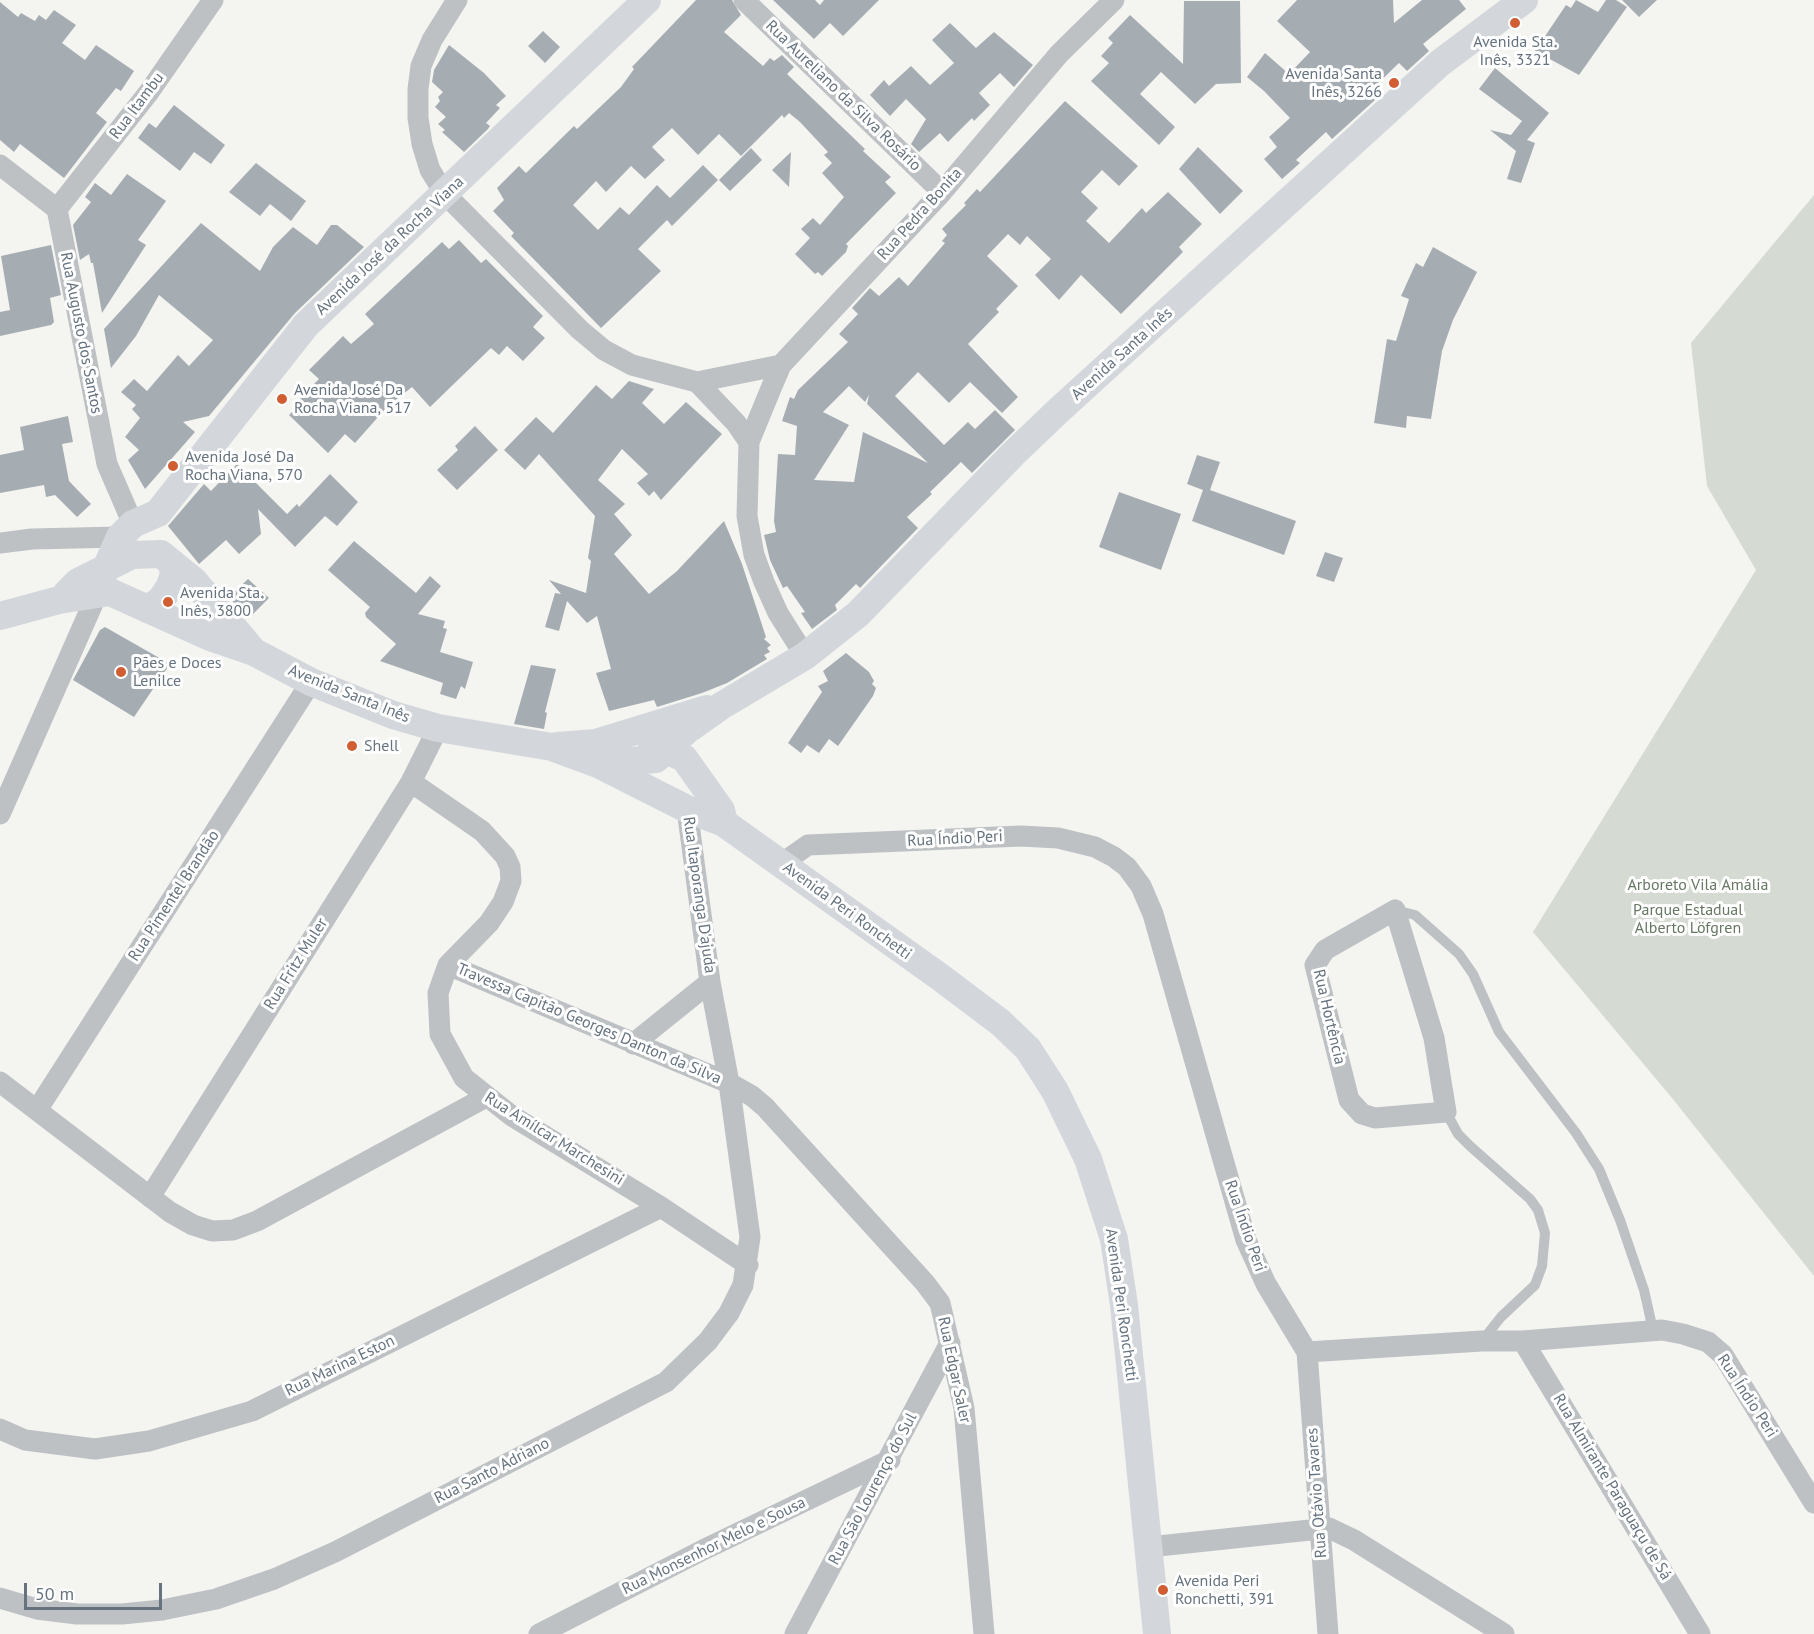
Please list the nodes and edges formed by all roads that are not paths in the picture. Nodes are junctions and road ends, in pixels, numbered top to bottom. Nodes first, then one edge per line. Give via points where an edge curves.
1 (213, 0) edge
2 (457, 0) edge
3 (647, 0) edge
4 (744, 0) edge
5 (1114, 0) edge
6 (1524, 0) edge
7 (0, 165) edge
8 (942, 192) junction
9 (445, 194) junction
10 (57, 209) junction
11 (781, 365) junction
12 (697, 382) junction
13 (749, 442) junction
14 (137, 525) junction
15 (0, 543) edge
16 (167, 558) junction
17 (101, 580) junction
18 (147, 609) junction
19 (0, 616) edge
20 (254, 652) junction
21 (805, 656) junction
22 (311, 682) junction
23 (721, 706) junction
24 (670, 719) junction
25 (438, 728) junction
26 (658, 751) junction
27 (597, 753) junction
28 (411, 782) junction
29 (687, 809) junction
30 (0, 814) edge
31 (724, 823) junction
32 (781, 864) junction
33 (1395, 910) junction
34 (448, 965) junction
35 (710, 982) junction
36 (633, 1044) junction
37 (0, 1082) edge
38 (729, 1083) junction
39 (486, 1097) junction
40 (37, 1110) junction
41 (1446, 1112) junction
42 (150, 1197) junction
43 (662, 1207) junction
44 (748, 1265) junction
45 (1653, 1330) junction
46 (1482, 1341) junction
47 (1523, 1341) junction
48 (950, 1343) junction
49 (1307, 1352) junction
50 (0, 1429) edge
51 (890, 1460) junction
52 (1814, 1503) edge
53 (1319, 1528) junction
54 (1149, 1547) junction
55 (0, 1598) edge
56 (1480, 1626) edge
57 (539, 1634) edge
58 (795, 1634) edge
59 (984, 1634) edge
60 (1157, 1634) edge
61 (1328, 1634) edge
62 (1504, 1634) edge
63 (1700, 1634) edge

1 - 10 street, Rua Itambu via 149,92
2 - 9 street via 432,40 421,66 418,89 422,144 430,170
3 - 9 main road, Avenida José da Rocha Viana
4 - 8 street, Rua Aureliano da Silva Rosário
5 - 8 street, Rua Pedra Bonita via 1059,54
6 - 21 main road, Avenida Santa Inês via 1440,63 1338,155 1028,440 881,593
7 - 10 street
8 - 11 street, Rua Pedra Bonita
9 - 12 street via 604,350 632,365
9 - 14 main road, Avenida José da Rocha Viana via 306,325
10 - 14 street, Rua Augusto dos Santos via 107,464
11 - 12 street
11 - 13 street, Rua Pedra Bonita
12 - 13 street
13 - 21 street via 747,516 754,555 778,613
14 - 15 street
14 - 16 main road via 158,536
14 - 17 main road, Avenida José da Rocha Viana
16 - 17 main road via 132,555
16 - 18 main road via 174,575 169,588 160,601
16 - 20 main road, Avenida Santa Inês via 194,581
17 - 18 main road, Avenida Santa Inês via 110,592
17 - 19 main road via 78,582 59,600
17 - 30 street
18 - 20 main road, Avenida Santa Inês
20 - 22 main road, Avenida Santa Inês
21 - 23 main road, Avenida Santa Inês
22 - 25 main road, Avenida Santa Inês via 393,715
22 - 40 street, Rua Pimentel Brandão
23 - 24 main road, Avenida Santa Inês
23 - 26 main road, Avenida Santa Inês
24 - 26 main road
24 - 27 main road, Avenida Santa Inês
25 - 27 main road, Avenida Santa Inês
25 - 28 street, Rua Fritz Muler
26 - 27 main road, Avenida Santa Inês
26 - 29 main road
26 - 31 main road via 684,758 721,810
27 - 29 main road
28 - 34 street, Rua Amílcar Marchesini via 482,831 510,867 511,881 503,902 489,923
28 - 42 street, Rua Fritz Muler
29 - 31 main road
29 - 35 street, Rua Itaporanga D'ajuda
31 - 32 main road, Avenida Peri Ronchetti
32 - 49 street, Rua Índio Peri via 808,845 1021,836 1058,838 1095,847 1127,867 1154,914 1246,1240 1266,1284
32 - 54 main road, Avenida Peri Ronchetti via 1001,1023 1028,1048 1055,1091 1088,1159 1114,1239
33 - 41 street via 1434,1038
33 - 41 street, Rua Hortência via 1325,950 1315,964 1335,1050 1349,1100 1362,1114 1375,1118
33 - 45 lane via 1415,915 1460,954 1499,1032 1588,1151 1620,1220
34 - 36 street, Travessa Capitão Georges Danton da Silva
34 - 39 street, Rua Amílcar Marchesini via 438,993 440,1034 464,1078
35 - 36 street
35 - 38 street, Rua Itaporanga D'ajuda
36 - 38 street, Travessa Capitão Georges Danton da Silva
37 - 40 street
38 - 44 street, Rua Santo Adriano via 747,1204
38 - 48 street, Rua Edgar Saler via 765,1107 926,1283 940,1303
39 - 42 street via 257,1221 233,1230 212,1231 192,1226
39 - 43 street, Rua Amílcar Marchesini
40 - 42 street
41 - 46 lane via 1458,1134 1530,1199 1545,1233 1542,1266 1535,1285
43 - 44 street, Rua Amílcar Marchesini
43 - 50 street, Rua Marina Eston via 252,1411 149,1441 95,1449 25,1440
44 - 55 street, Rua Santo Adriano via 729,1312 708,1341 666,1382 335,1552 216,1599 162,1610 77,1614 37,1609
45 - 47 street, Rua Índio Peri
45 - 52 street, Rua Índio Peri via 1708,1342 1723,1355
46 - 47 street, Rua Índio Peri
46 - 49 street, Rua Índio Peri
47 - 63 street, Rua Almirante Paraguaçu de Sá
48 - 51 street, Rua São Lourenço do Sul
48 - 59 street, Rua Edgar Saler via 964,1408
49 - 53 street, Rua Otávio Tavares
51 - 57 street, Rua Monsenhor Melo e Sousa
51 - 58 street, Rua São Lourenço do Sul
53 - 54 street
53 - 56 street via 1329,1528 1354,1540
53 - 61 street, Rua Otávio Tavares
54 - 60 main road, Avenida Peri Ronchetti
56 - 62 street

